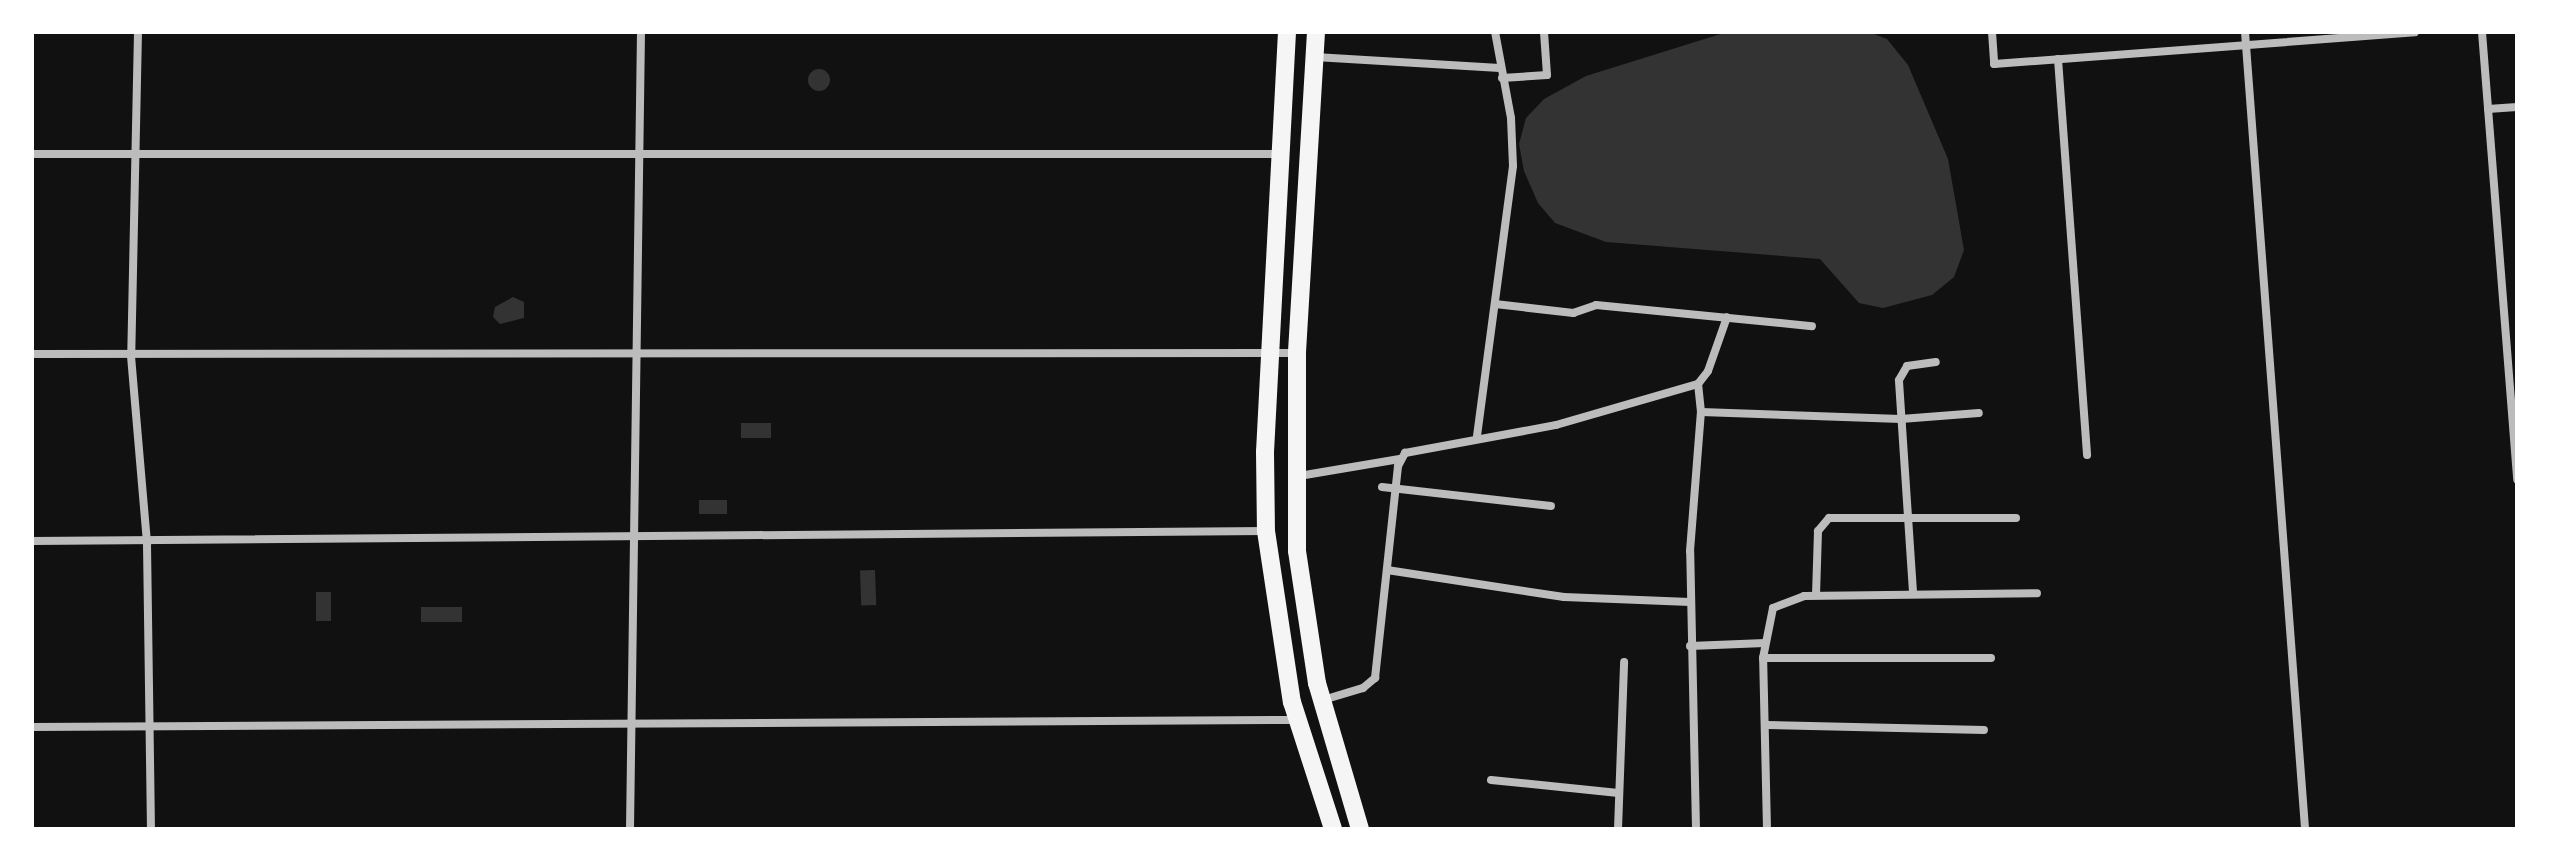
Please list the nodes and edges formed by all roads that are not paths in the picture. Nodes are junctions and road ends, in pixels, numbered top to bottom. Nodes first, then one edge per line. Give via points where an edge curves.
1 (138, 32) edge
2 (641, 32) edge
3 (1287, 32) edge
4 (1316, 32) edge
5 (1495, 32) edge
6 (1544, 32) edge
7 (1992, 32) edge
8 (2245, 32) edge
9 (2415, 32) edge
10 (2482, 32) edge
11 (2246, 45) junction
12 (1315, 57) junction
13 (2058, 59) junction
14 (1501, 73) junction
15 (2517, 107) edge
16 (2488, 109) junction
17 (32, 154) edge
18 (135, 154) junction
19 (1280, 154) junction
20 (639, 156) junction
21 (1495, 304) junction
22 (1727, 317) junction
23 (1812, 326) dead end
24 (1269, 353) junction
25 (1297, 353) junction
26 (32, 354) edge
27 (636, 354) junction
28 (131, 356) junction
29 (1936, 362) dead end
30 (1698, 384) junction
31 (1701, 412) junction
32 (1979, 413) dead end
33 (1901, 419) junction
34 (1477, 436) junction
35 (2087, 455) dead end
36 (1400, 459) junction
37 (1294, 477) junction
38 (2517, 480) edge
39 (1382, 487) dead end
40 (1396, 488) junction
41 (1551, 506) dead end
42 (2016, 518) dead end
43 (1910, 521) junction
44 (1266, 531) junction
45 (634, 534) junction
46 (32, 541) edge
47 (147, 544) junction
48 (1387, 570) junction
49 (1913, 592) junction
50 (2037, 593) dead end
51 (1816, 595) junction
52 (1690, 602) junction
53 (1765, 643) junction
54 (1690, 646) junction
55 (1763, 658) junction
56 (1991, 658) dead end
57 (1624, 662) dead end
58 (1321, 700) junction
59 (1297, 720) junction
60 (632, 723) junction
61 (1767, 725) junction
62 (32, 727) edge
63 (148, 728) junction
64 (1984, 730) dead end
65 (1491, 780) dead end
66 (1618, 793) junction
67 (151, 829) edge
68 (630, 829) edge
69 (1333, 829) edge
70 (1360, 829) edge
71 (1618, 829) edge
72 (1696, 829) edge
73 (1767, 829) edge
74 (2305, 829) edge

1 - 18 street
2 - 20 street
3 - 19 main road
4 - 12 main road
5 - 14 street
6 - 14 street via 1547,75
7 - 13 street via 1994,64
8 - 11 street
9 - 11 street
10 - 16 street
11 - 13 street
11 - 74 street
12 - 14 street
12 - 25 main road
13 - 35 street
14 - 21 street via 1513,166
15 - 16 street
16 - 38 street
17 - 18 street
18 - 20 street
18 - 28 street
19 - 20 street
19 - 24 main road
20 - 27 street
21 - 22 street via 1573,313 1596,305
21 - 34 street
22 - 23 street
22 - 30 street via 1708,371
24 - 25 street
24 - 27 street
24 - 44 main road
25 - 37 main road
26 - 28 street
27 - 28 street
27 - 45 street
28 - 47 street
29 - 33 street via 1899,373
30 - 31 street
30 - 34 street via 1556,425
31 - 33 street
31 - 52 street
32 - 33 street
33 - 43 street
34 - 36 street via 1419,446
36 - 37 street
36 - 40 street
37 - 58 main road via 1301,595
39 - 40 street
40 - 41 street
40 - 48 street
42 - 43 street
43 - 49 street
43 - 51 street via 1838,517 1821,522
44 - 45 street
44 - 59 main road via 1277,631
45 - 47 street
45 - 60 street
46 - 47 street
47 - 63 street
48 - 52 street via 1564,597
48 - 58 street via 1375,678 1363,688
49 - 50 street
49 - 51 street
51 - 53 street via 1773,608
52 - 54 street
53 - 54 street
53 - 55 street
54 - 72 street
55 - 56 street
55 - 61 street
57 - 66 street
58 - 70 main road
59 - 60 street
59 - 69 main road
60 - 63 street
60 - 68 street
61 - 64 street
61 - 73 street
62 - 63 street
63 - 67 street
65 - 66 street
66 - 71 street

